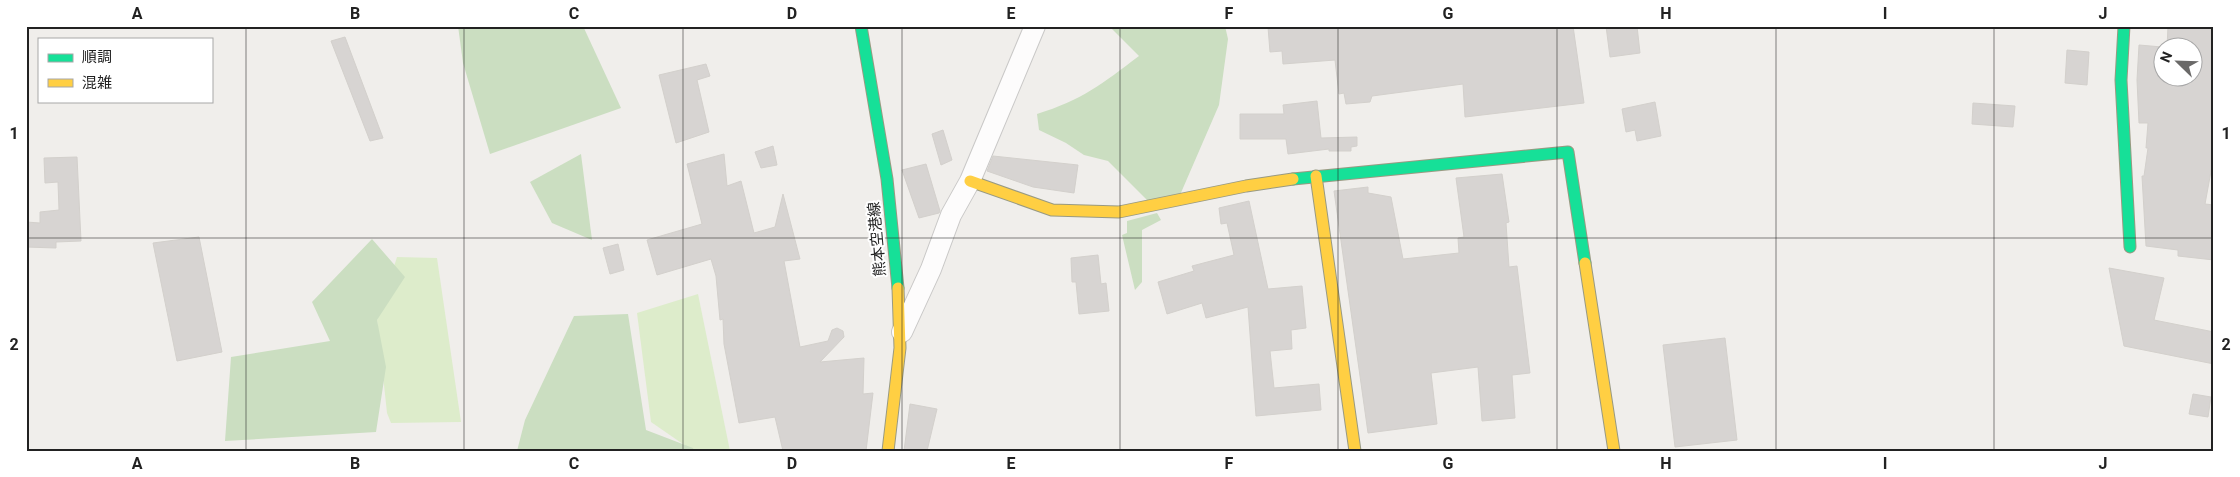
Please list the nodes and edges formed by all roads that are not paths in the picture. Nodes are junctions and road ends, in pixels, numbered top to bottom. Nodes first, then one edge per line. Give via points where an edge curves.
1 (861, 26) edge
2 (1029, 26) edge
3 (1035, 26) edge
4 (2124, 26) edge
5 (1027, 47) junction
6 (1316, 176) junction
7 (970, 181) junction
8 (2130, 247) dead end
9 (900, 336) junction
10 (888, 451) edge
11 (1355, 451) edge
12 (1614, 451) edge

1 - 9 street, 熊本空港線 via 880,116
2 - 5 street
3 - 5 street
4 - 8 street via 2121,80
5 - 7 street
6 - 7 street via 1246,186 1119,212 1052,210
6 - 11 street
6 - 12 street via 1568,152
7 - 9 street via 951,215 931,270
9 - 10 street, 熊本空港線

